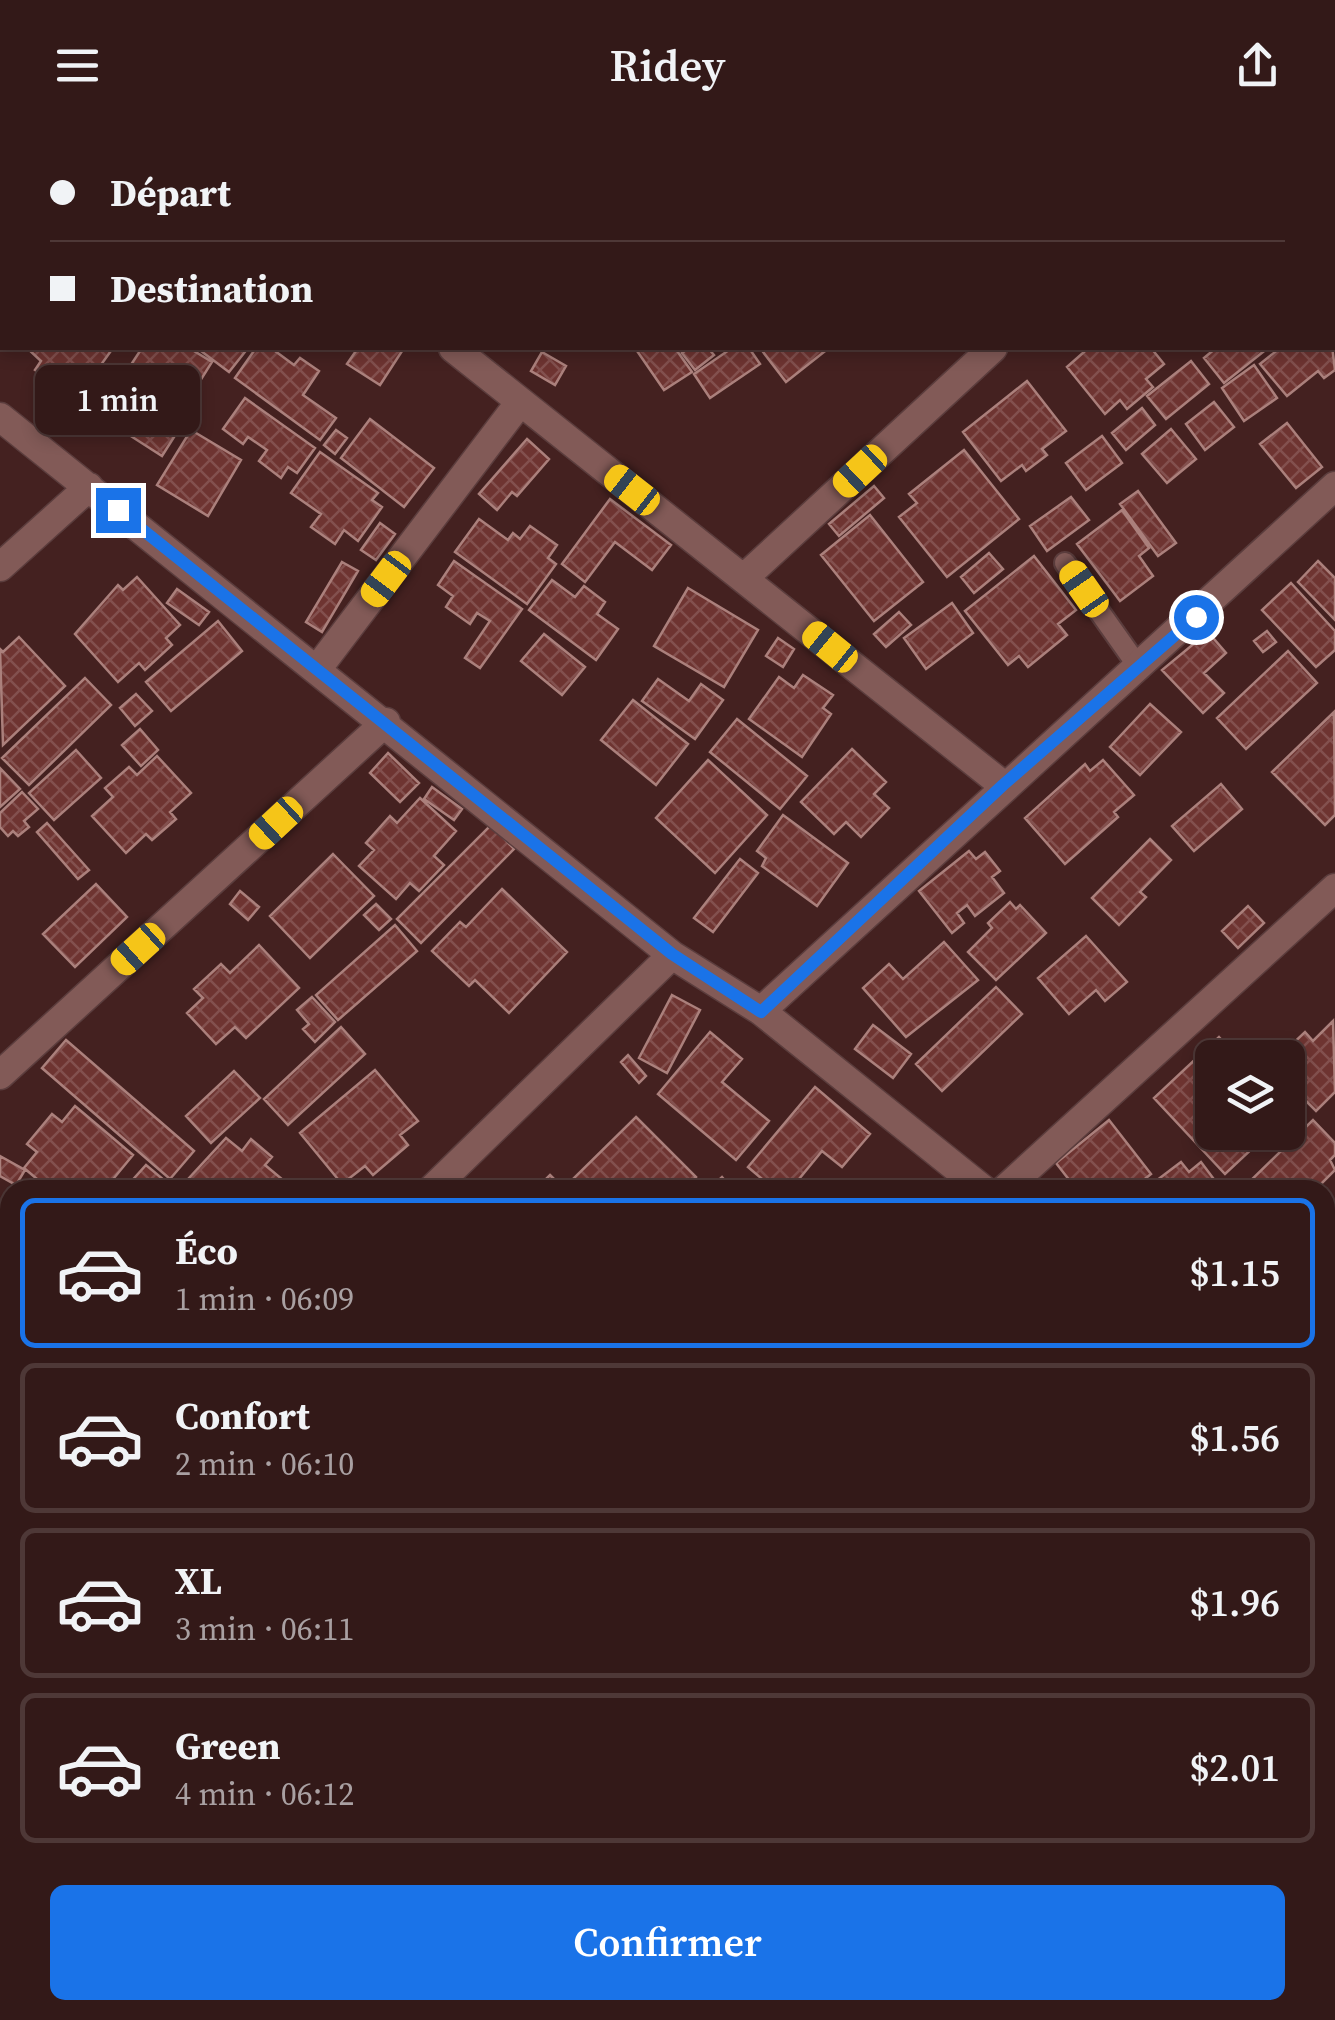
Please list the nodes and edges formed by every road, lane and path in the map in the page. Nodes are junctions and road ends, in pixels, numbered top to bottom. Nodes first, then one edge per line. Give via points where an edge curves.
1 (992, 350) edge
2 (468, 351) edge
3 (520, 402) junction
4 (0, 417) edge
5 (1335, 486) edge
6 (90, 488) junction
7 (1065, 562) dead end
8 (0, 568) edge
9 (744, 578) junction
10 (318, 668) junction
11 (1140, 669) junction
12 (386, 722) junction
13 (1003, 785) junction
14 (1335, 888) edge
15 (672, 954) junction
16 (761, 1012) junction
17 (0, 1075) edge
18 (441, 1180) edge
19 (971, 1180) edge
20 (1015, 1180) edge

1 - 9 street
2 - 3 street
3 - 9 street
3 - 10 street
4 - 6 street
5 - 11 street
6 - 8 street
6 - 10 street
7 - 11 lane
9 - 13 street
10 - 12 street
11 - 13 street
12 - 15 street
12 - 17 street
13 - 16 street
14 - 20 street
15 - 16 street
15 - 18 street
16 - 19 street

